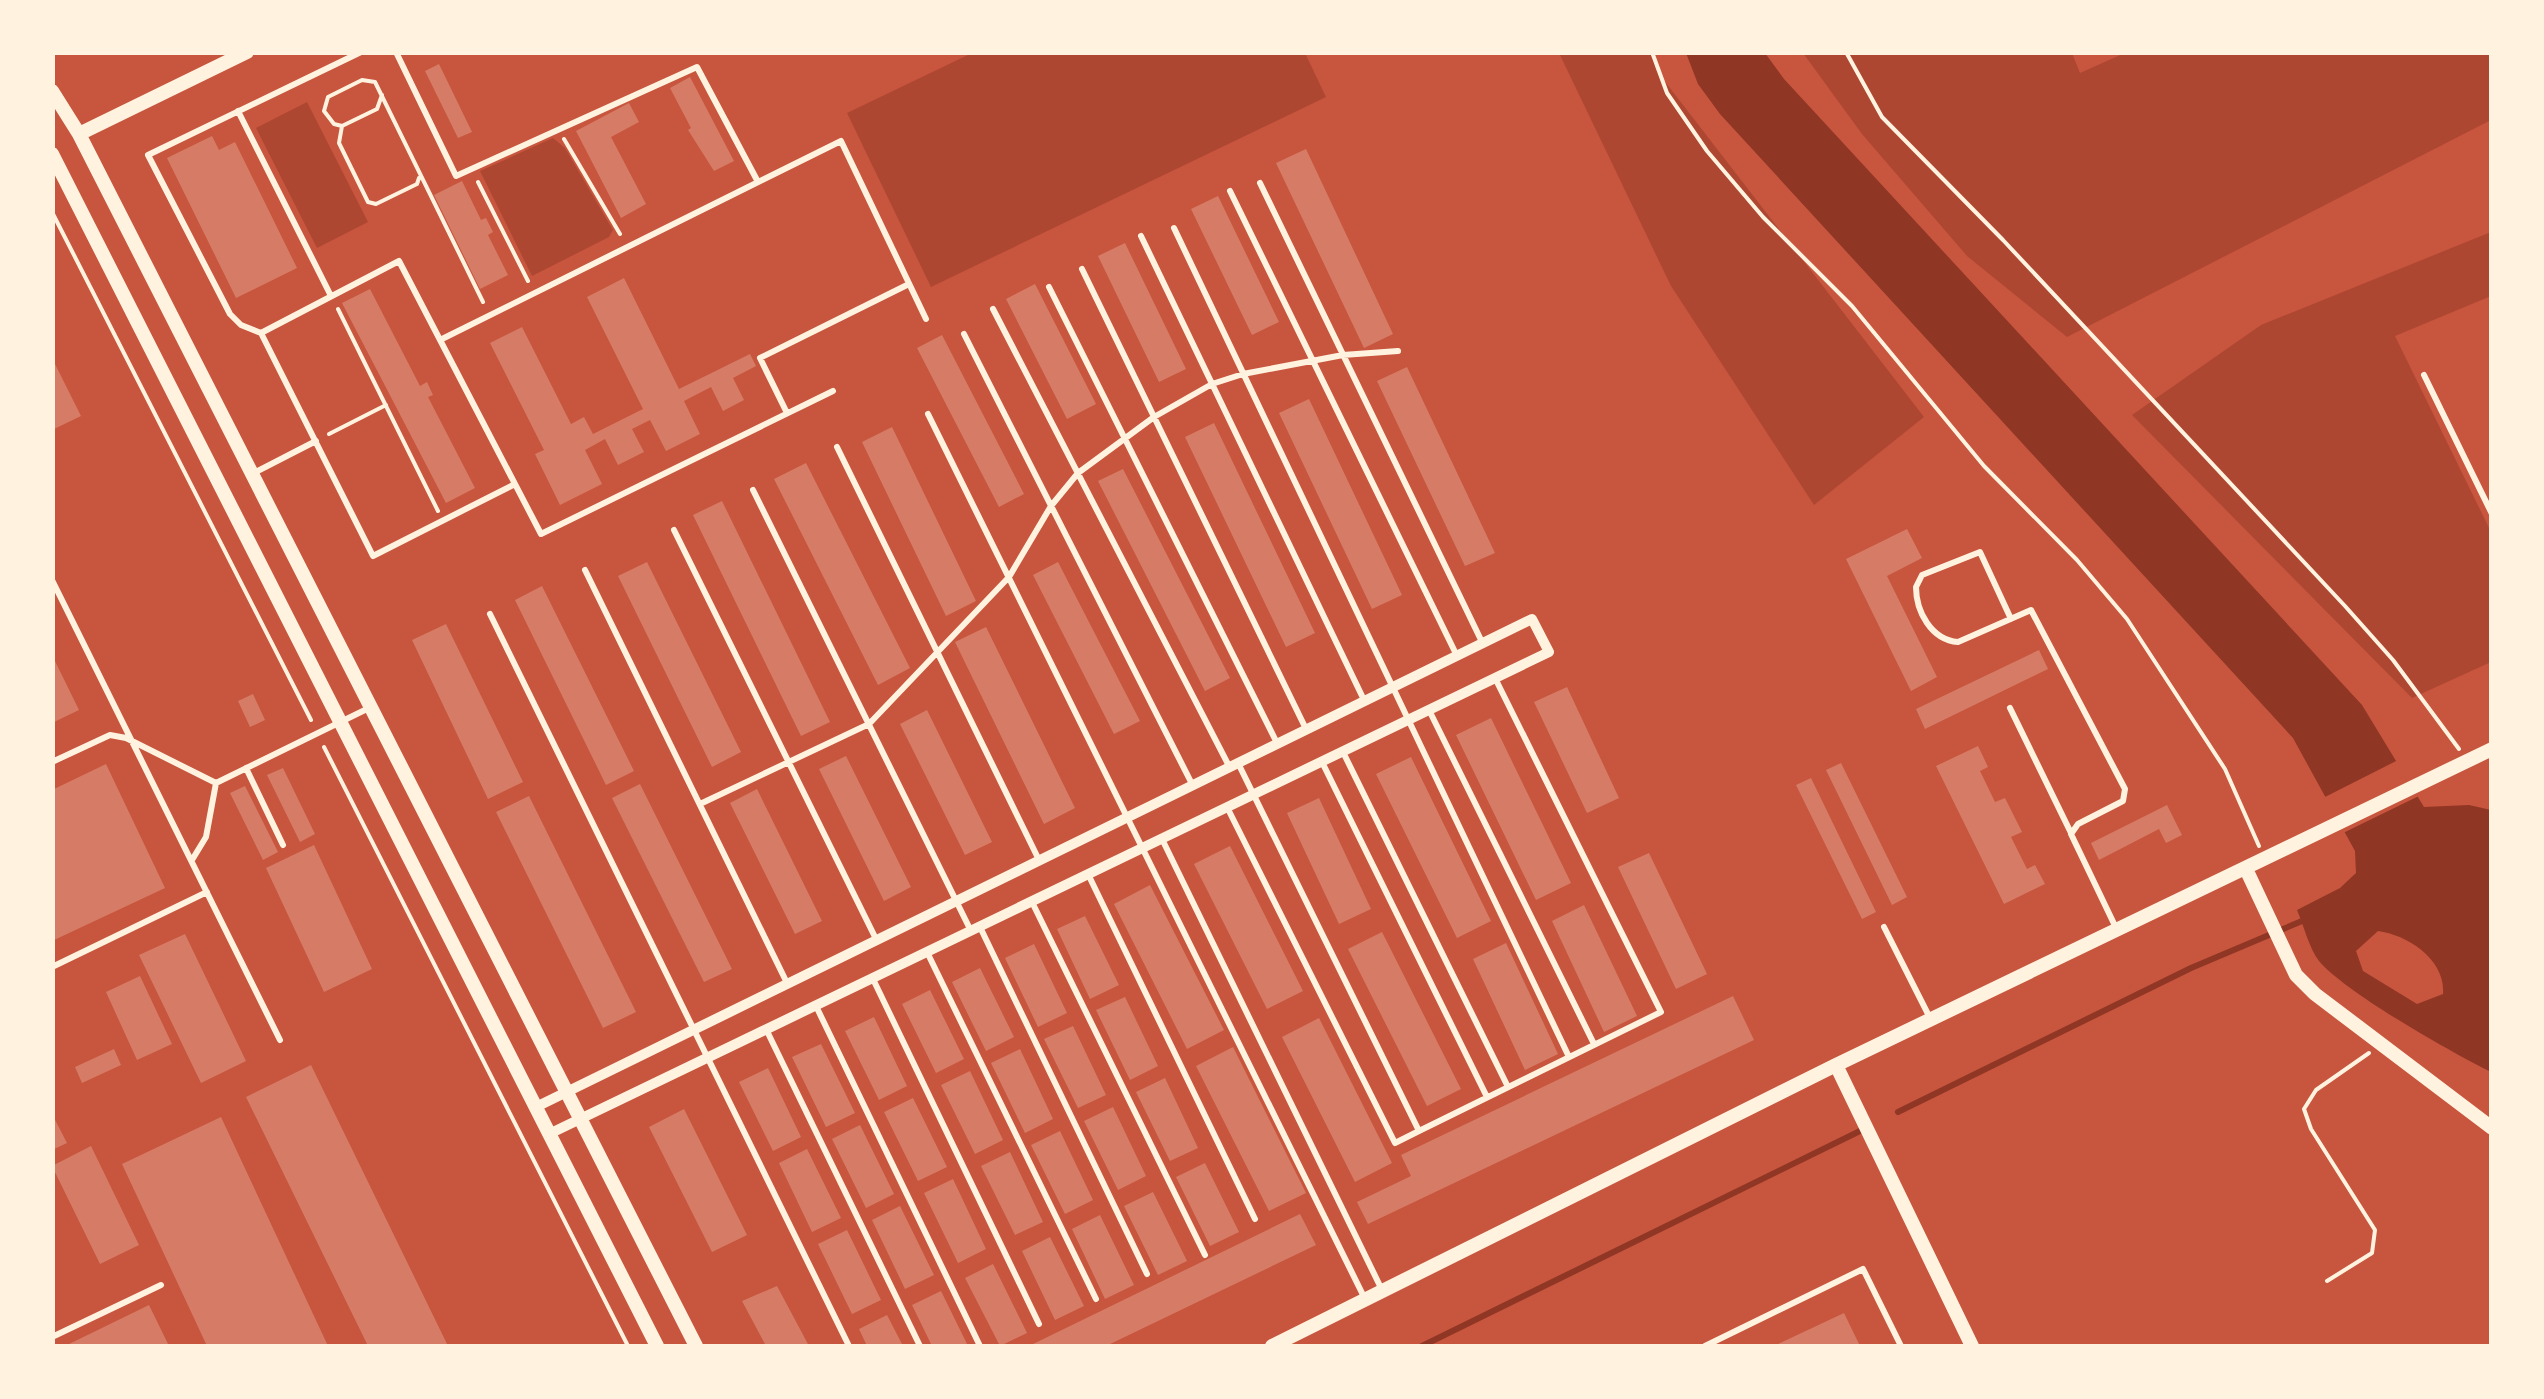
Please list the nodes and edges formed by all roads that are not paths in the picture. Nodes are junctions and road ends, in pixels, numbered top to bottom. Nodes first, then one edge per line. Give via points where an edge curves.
1 (247, 52) edge
2 (360, 52) edge
3 (396, 52) edge
4 (52, 91) edge
5 (238, 111) junction
6 (78, 134) junction
7 (52, 154) edge
8 (758, 182) junction
9 (1260, 183) dead end
10 (1230, 191) dead end
11 (1174, 228) dead end
12 (1142, 236) dead end
13 (1082, 269) dead end
14 (909, 284) junction
15 (1050, 287) dead end
16 (331, 296) junction
17 (993, 309) dead end
18 (926, 319) dead end
19 (260, 333) junction
20 (964, 334) dead end
21 (440, 340) junction
22 (1398, 351) dead end
23 (1344, 354) junction
24 (1313, 360) junction
25 (1242, 374) junction
26 (2424, 375) dead end
27 (1212, 384) junction
28 (833, 390) dead end
29 (787, 413) junction
30 (928, 414) dead end
31 (1154, 417) junction
32 (1124, 438) junction
33 (316, 441) junction
34 (836, 447) dead end
35 (1078, 473) junction
36 (251, 475) junction
37 (515, 484) junction
38 (752, 490) dead end
39 (2488, 498) edge
40 (1051, 506) junction
41 (2492, 514) edge
42 (674, 530) dead end
43 (584, 570) dead end
44 (1008, 577) junction
45 (52, 580) edge
46 (490, 614) dead end
47 (2011, 619) junction
48 (1483, 643) junction
49 (938, 655) junction
50 (1457, 656) junction
51 (1496, 678) junction
52 (1390, 688) junction
53 (1364, 701) junction
54 (370, 708) junction
55 (2010, 708) dead end
56 (1430, 710) junction
57 (1406, 721) junction
58 (341, 722) junction
59 (868, 724) junction
60 (1307, 730) junction
61 (132, 741) junction
62 (1277, 744) junction
63 (2492, 749) edge
64 (1343, 752) junction
65 (52, 762) edge
66 (788, 762) junction
67 (1322, 762) junction
68 (1234, 765) junction
69 (246, 768) junction
70 (216, 783) junction
71 (1193, 786) junction
72 (1254, 794) junction
73 (700, 804) junction
74 (1227, 807) junction
75 (1127, 818) junction
76 (2072, 834) junction
77 (1162, 839) junction
78 (283, 845) dead end
79 (1142, 848) junction
80 (192, 860) junction
81 (1039, 861) junction
82 (2246, 868) junction
83 (1088, 874) junction
84 (208, 892) junction
85 (956, 902) junction
86 (1032, 902) junction
87 (1884, 926) dead end
88 (975, 928) junction
89 (2117, 931) junction
90 (876, 940) junction
91 (927, 952) junction
92 (52, 967) edge
93 (872, 978) junction
94 (788, 984) junction
95 (816, 1006) junction
96 (1931, 1022) junction
97 (766, 1029) junction
98 (694, 1030) junction
99 (280, 1040) dead end
100 (1594, 1044) junction
101 (1569, 1057) junction
102 (707, 1058) junction
103 (1836, 1065) junction
104 (1508, 1087) junction
105 (566, 1092) junction
106 (1487, 1097) junction
107 (536, 1107) junction
108 (580, 1119) junction
109 (2492, 1128) edge
110 (1419, 1131) junction
111 (549, 1134) junction
112 (1255, 1219) dead end
113 (1205, 1256) dead end
114 (1147, 1274) dead end
115 (160, 1285) dead end
116 (1383, 1292) junction
117 (1096, 1298) dead end
118 (1365, 1300) junction
119 (1040, 1324) dead end
120 (52, 1338) edge
121 (658, 1346) edge
122 (696, 1346) edge
123 (849, 1346) edge
124 (920, 1346) edge
125 (980, 1346) edge
126 (1272, 1346) edge
127 (1706, 1346) edge
128 (1901, 1346) edge
129 (1972, 1346) edge

1 - 6 street
2 - 5 lane
3 - 8 lane via 456,176 697,67
4 - 6 street
5 - 16 lane
5 - 19 lane via 148,154 230,314
6 - 36 street
7 - 58 street
8 - 14 lane via 841,141
8 - 21 lane
9 - 23 lane
10 - 24 lane
11 - 25 lane
12 - 27 lane
13 - 31 lane
14 - 18 lane
14 - 29 lane via 760,358
15 - 32 lane
16 - 19 lane
16 - 21 lane via 398,261
17 - 35 lane
19 - 33 lane
20 - 40 lane
21 - 37 lane
22 - 23 lane
23 - 24 lane
23 - 48 lane
24 - 25 lane
24 - 50 lane
25 - 27 lane
25 - 52 lane
26 - 39 lane
27 - 31 lane
27 - 53 lane
28 - 29 lane
29 - 37 lane via 541,534
30 - 44 lane
31 - 32 lane
31 - 60 lane
32 - 35 lane
32 - 62 lane
33 - 36 lane
33 - 37 lane via 374,556
34 - 49 lane
35 - 40 lane
35 - 68 lane
36 - 54 street
38 - 59 lane
39 - 41 lane
40 - 44 lane
40 - 71 lane
42 - 66 lane
43 - 73 lane
44 - 49 lane
44 - 75 lane
45 - 61 lane
46 - 98 lane
47 - 47 lane via 1949,642 1926,622 1916,587 1922,575 1980,552
47 - 76 lane via 2031,610 2125,790 2123,801 2078,824
48 - 50 street
48 - 51 street via 1532,619 1548,652
49 - 59 lane
49 - 81 lane
50 - 52 street
51 - 56 street
51 - 100 lane via 1661,1012
52 - 53 street
52 - 57 lane
53 - 60 street
54 - 58 lane
54 - 105 street
55 - 76 lane
56 - 57 street
56 - 100 lane
57 - 64 street
57 - 101 lane
58 - 69 lane
58 - 107 street
59 - 66 lane
59 - 85 lane
60 - 62 street
61 - 65 lane via 110,736
61 - 70 lane
61 - 80 lane
62 - 68 street
63 - 82 street
64 - 67 street
64 - 104 lane
66 - 73 lane
66 - 90 lane
67 - 72 street
67 - 106 lane
68 - 71 street
68 - 72 lane
69 - 70 lane
69 - 78 lane
70 - 80 lane via 206,837
71 - 75 street
72 - 74 street
72 - 110 lane
73 - 94 lane
74 - 77 street
74 - 110 lane via 1395,1143
75 - 79 lane
75 - 81 street
76 - 89 lane
77 - 79 street
77 - 116 lane
79 - 83 street
79 - 118 lane
80 - 84 lane
81 - 85 street
82 - 89 street
82 - 109 street via 2296,975
83 - 86 street
83 - 112 lane
84 - 92 lane
84 - 99 lane
85 - 88 lane
85 - 90 street
86 - 88 street
86 - 113 lane
87 - 96 lane
88 - 91 street
88 - 114 lane
89 - 96 street
90 - 94 street
91 - 93 street
91 - 117 lane
93 - 95 street
93 - 119 lane
94 - 98 street
95 - 97 street
95 - 125 lane
96 - 103 street
97 - 102 street
97 - 124 lane
98 - 102 lane
98 - 105 street
100 - 101 lane
101 - 104 lane
102 - 108 street
102 - 123 lane
103 - 116 street
103 - 129 street
104 - 106 lane
105 - 107 street
105 - 108 street
106 - 110 lane
107 - 111 street
108 - 111 street
108 - 122 street
111 - 121 street
115 - 120 lane
116 - 118 street
118 - 126 street
127 - 128 lane via 1863,1269

